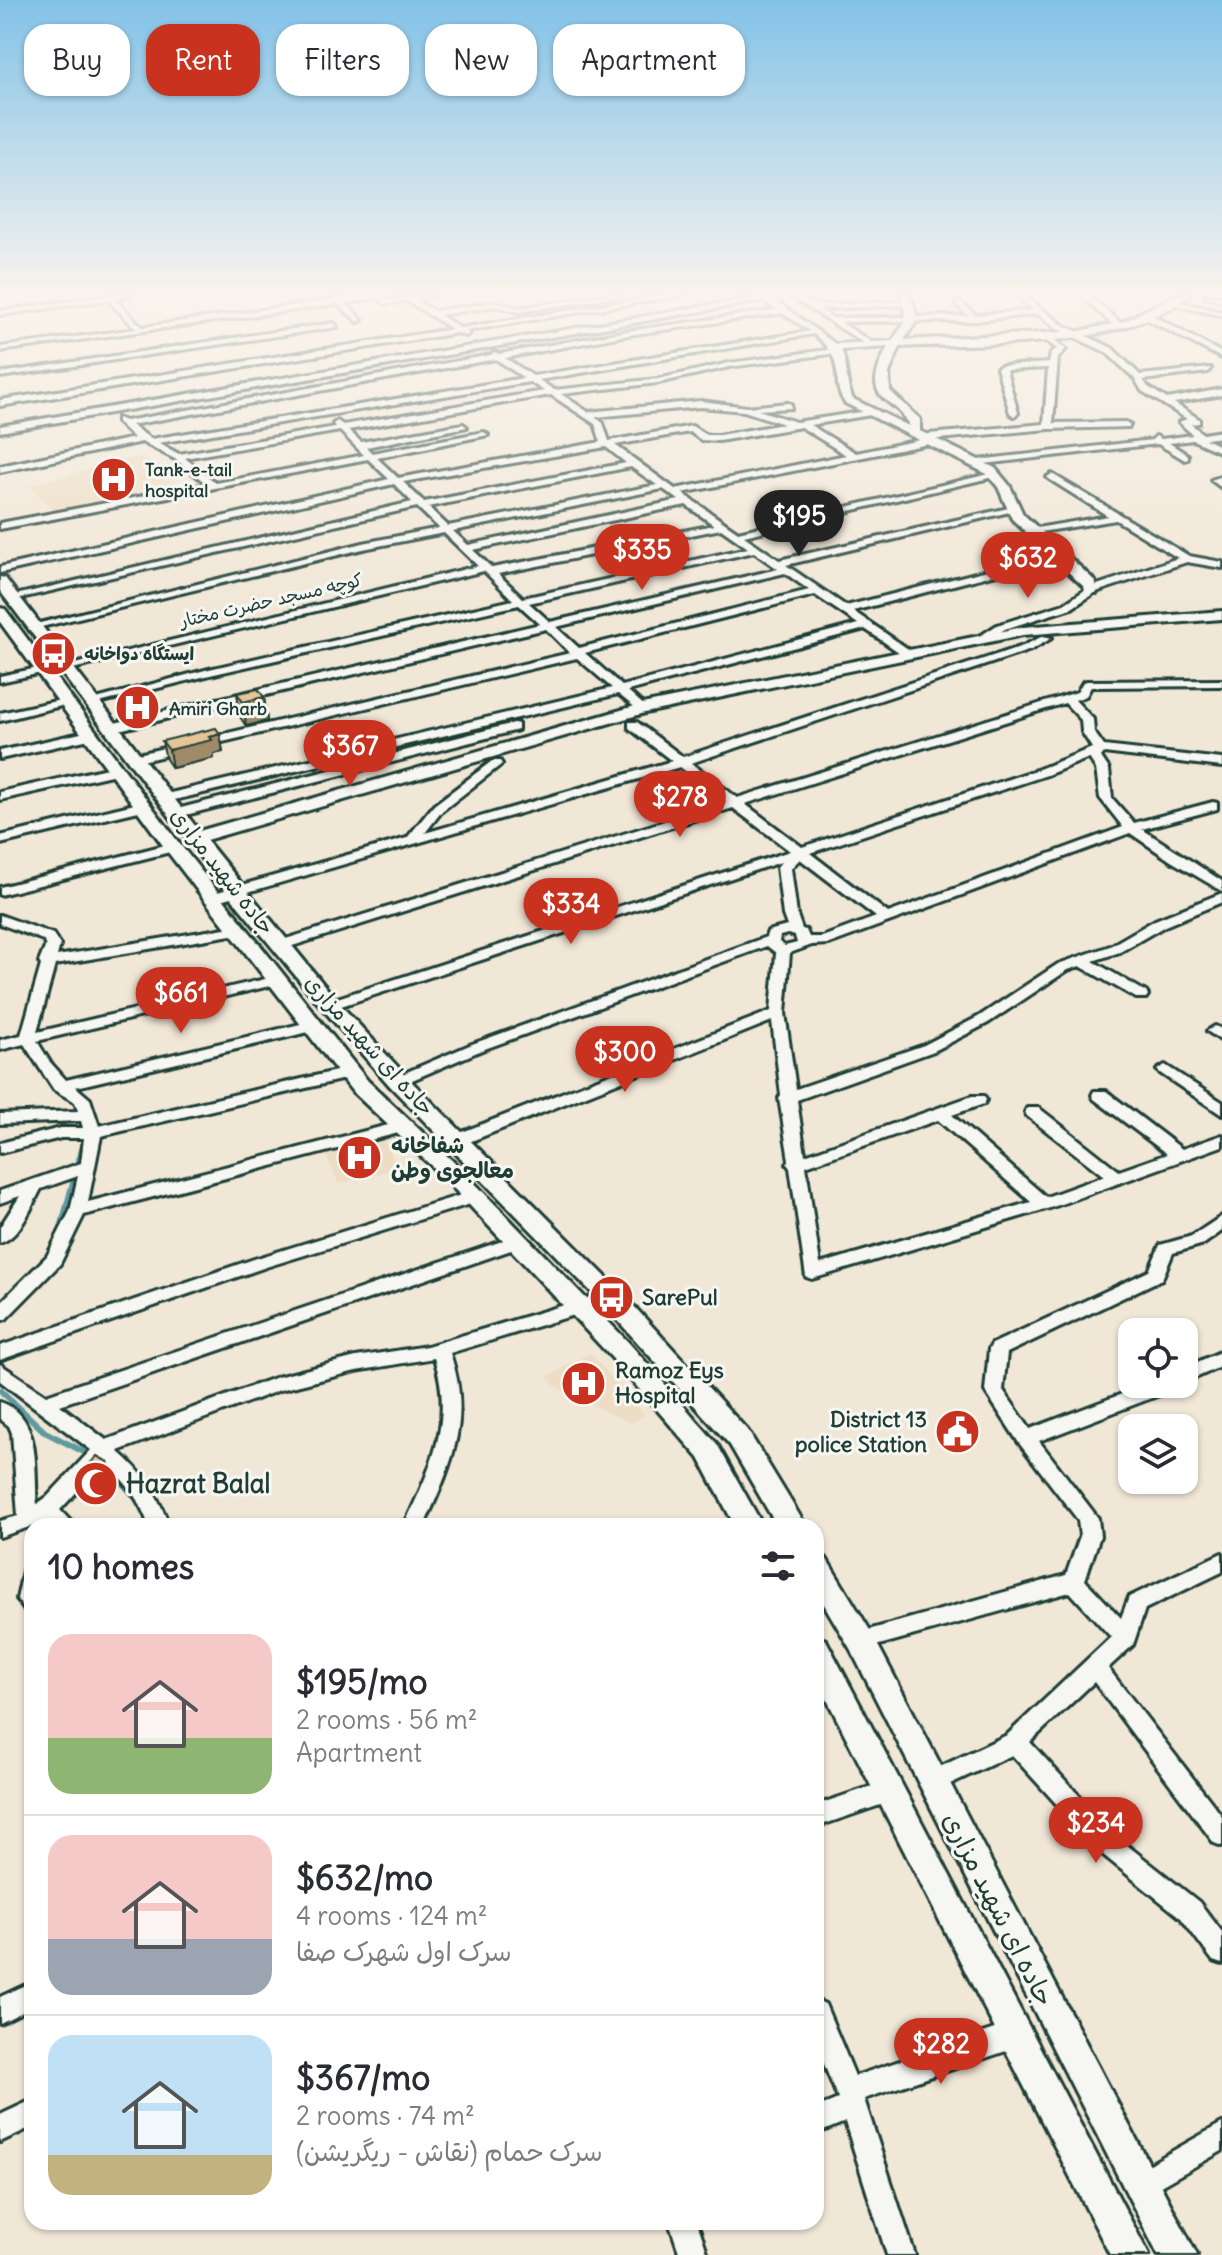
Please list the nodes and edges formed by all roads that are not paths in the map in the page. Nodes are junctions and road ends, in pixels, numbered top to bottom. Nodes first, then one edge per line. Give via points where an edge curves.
1 (98, 400) edge
2 (164, 400) edge
3 (262, 400) edge
4 (312, 400) edge
5 (399, 400) edge
6 (505, 400) edge
7 (559, 400) edge
8 (853, 400) edge
9 (892, 400) edge
10 (1010, 400) edge
11 (1050, 400) edge
12 (1163, 400) edge
13 (1176, 400) edge
14 (1166, 402) junction
15 (788, 406) dead end
16 (745, 409) junction
17 (107, 410) junction
18 (871, 412) junction
19 (325, 413) junction
20 (1014, 413) dead end
21 (585, 415) junction
22 (124, 424) junction
23 (1126, 425) dead end
24 (802, 426) junction
25 (1049, 426) junction
26 (463, 427) dead end
27 (342, 428) junction
28 (0, 429) edge
29 (914, 431) junction
30 (1222, 434) edge
31 (484, 435) dead end
32 (1196, 436) junction
33 (931, 439) junction
34 (1156, 439) junction
35 (147, 441) junction
36 (605, 442) junction
37 (361, 445) junction
38 (1222, 450) edge
39 (855, 456) junction
40 (178, 457) junction
41 (373, 457) junction
42 (1185, 457) dead end
43 (978, 463) junction
44 (633, 464) junction
45 (0, 469) edge
46 (995, 474) junction
47 (1052, 477) dead end
48 (1222, 479) edge
49 (400, 482) junction
50 (1222, 485) edge
51 (216, 487) junction
52 (668, 489) junction
53 (689, 501) junction
54 (420, 504) junction
55 (1013, 510) junction
56 (1118, 517) junction
57 (0, 526) edge
58 (722, 526) junction
59 (447, 529) junction
60 (1031, 532) junction
61 (736, 535) junction
62 (465, 549) junction
63 (755, 549) junction
64 (1058, 555) junction
65 (1186, 559) junction
66 (1222, 565) edge
67 (781, 567) junction
68 (0, 570) edge
69 (488, 570) junction
70 (0, 581) edge
71 (1092, 590) junction
72 (817, 591) junction
73 (521, 602) junction
74 (6, 604) edge
75 (1068, 606) junction
76 (843, 610) junction
77 (1222, 615) edge
78 (866, 625) junction
79 (1222, 625) edge
80 (33, 626) junction
81 (551, 628) junction
82 (1039, 634) junction
83 (984, 638) junction
84 (577, 653) junction
85 (907, 653) junction
86 (64, 668) junction
87 (42, 670) junction
88 (0, 679) edge
89 (1222, 683) edge
90 (619, 690) junction
91 (1067, 699) junction
92 (65, 702) junction
93 (91, 702) junction
94 (0, 717) edge
95 (637, 717) junction
96 (514, 727) dead end
97 (110, 728) junction
98 (90, 735) junction
99 (1100, 749) junction
100 (0, 755) edge
101 (134, 759) junction
102 (681, 762) junction
103 (1222, 763) edge
104 (496, 764) junction
105 (116, 770) junction
106 (0, 796) edge
107 (733, 803) junction
108 (143, 806) junction
109 (172, 806) junction
110 (1213, 806) dead end
111 (1132, 828) junction
112 (0, 840) edge
113 (412, 841) junction
114 (200, 843) junction
115 (173, 847) junction
116 (800, 852) junction
117 (1222, 887) edge
118 (0, 891) edge
119 (236, 891) junction
120 (1222, 897) edge
121 (212, 898) junction
122 (885, 917) junction
123 (0, 919) edge
124 (237, 930) junction
125 (801, 936) junction
126 (281, 945) junction
127 (777, 946) junction
128 (1080, 960) junction
129 (46, 962) junction
130 (278, 980) junction
131 (1141, 995) dead end
132 (330, 1005) junction
133 (778, 1013) junction
134 (313, 1026) junction
135 (28, 1038) junction
136 (0, 1045) edge
137 (1165, 1070) dead end
138 (349, 1073) junction
139 (398, 1081) junction
140 (60, 1086) junction
141 (1100, 1095) dead end
142 (787, 1098) junction
143 (978, 1100) dead end
144 (1222, 1110) edge
145 (1033, 1112) dead end
146 (941, 1114) junction
147 (0, 1119) edge
148 (90, 1124) junction
149 (400, 1127) junction
150 (458, 1140) junction
151 (1222, 1140) edge
152 (423, 1146) joint
153 (0, 1148) edge
154 (1181, 1156) junction
155 (795, 1164) junction
156 (89, 1166) junction
157 (1117, 1178) junction
158 (35, 1185) junction
159 (0, 1197) edge
160 (474, 1197) junction
161 (1044, 1204) junction
162 (78, 1211) junction
163 (1222, 1222) edge
164 (0, 1237) edge
165 (517, 1242) junction
166 (611, 1297) junction
167 (580, 1308) junction
168 (0, 1314) edge
169 (440, 1349) junction
170 (0, 1353) edge
171 (1222, 1358) edge
172 (1198, 1369) edge
173 (0, 1371) edge
174 (1131, 1398) edge
175 (41, 1404) junction
176 (0, 1409) edge
177 (1026, 1438) junction
178 (104, 1449) junction
179 (38, 1518) edge
180 (39, 1518) edge
181 (158, 1518) edge
182 (417, 1518) edge
183 (745, 1518) edge
184 (787, 1518) edge
185 (24, 1523) edge
186 (0, 1529) edge
187 (1222, 1562) edge
188 (824, 1579) edge
189 (1074, 1582) junction
190 (1125, 1638) junction
191 (861, 1641) junction
192 (824, 1664) edge
193 (1096, 1668) junction
194 (1015, 1742) junction
195 (933, 1781) junction
196 (890, 1791) junction
197 (824, 1813) edge
198 (1222, 1835) edge
199 (1222, 1952) edge
200 (24, 1998) edge
201 (0, 2010) edge
202 (824, 2033) edge
203 (1018, 2034) junction
204 (851, 2099) junction
205 (824, 2116) edge
206 (24, 2117) edge
207 (0, 2129) edge
208 (1222, 2136) edge
209 (1141, 2183) junction
210 (686, 2230) edge
211 (694, 2255) edge
212 (901, 2255) edge
213 (1130, 2255) edge
214 (1178, 2255) edge

1 - 17 street
2 - 17 street
3 - 22 street
4 - 19 street
5 - 19 street
6 - 27 street
7 - 21 street
8 - 18 main road
9 - 29 main road via 916,422
10 - 20 street
11 - 25 street via 1045,409
12 - 14 street
13 - 14 street
14 - 32 street via 1196,421 1183,422
15 - 16 street
16 - 21 street via 701,404
16 - 24 street
17 - 22 street
17 - 28 street
18 - 24 street
18 - 29 main road
19 - 27 street
19 - 35 street
21 - 36 street via 599,423
22 - 35 street
23 - 25 street
24 - 36 street via 719,438 704,438 692,429
24 - 39 street
25 - 33 street
26 - 37 street
27 - 37 street
27 - 40 street
29 - 33 main road
30 - 32 street
31 - 41 street
32 - 34 street
32 - 38 street
33 - 39 street
33 - 43 main road
34 - 42 street
34 - 43 street
35 - 40 street
35 - 45 street
36 - 44 street
36 - 49 street
37 - 41 street
39 - 52 street
40 - 51 street
41 - 49 street
41 - 51 street
43 - 46 main road
44 - 52 street
44 - 54 street
46 - 55 main road
46 - 61 street
47 - 56 street
48 - 50 street via 1216,480
49 - 54 street
49 - 68 street
51 - 57 street
52 - 53 street
52 - 59 street
53 - 58 street
53 - 62 street
54 - 59 street
54 - 74 street
55 - 60 main road
55 - 67 street
56 - 60 street
56 - 65 street
58 - 61 street
58 - 69 street, کوچه مسجد حضرت مختار
59 - 62 street
59 - 80 street
60 - 64 main road
61 - 63 street
62 - 69 street
63 - 67 street
63 - 73 street
64 - 71 main road
64 - 76 street
65 - 66 street
65 - 71 street
67 - 72 street
67 - 81 street
69 - 73 street
69 - 86 street, کوچه مسجد حضرت مختار
70 - 74 main road, جاده ای شهید مزاری
71 - 75 street
72 - 76 street
72 - 84 street
73 - 81 street
73 - 93 street
74 - 80 main road, جاده ای شهید مزاری
74 - 87 main road, جاده شهید مزاری
75 - 82 street
75 - 83 street via 1001,627
76 - 78 street
77 - 82 main road
78 - 85 street
78 - 90 street
79 - 82 main road
80 - 86 main road, جاده ای شهید مزاری
81 - 84 street
81 - 97 street
82 - 83 main road
82 - 95 main road
82 - 102 street via 1027,648
83 - 85 main road
84 - 90 street
84 - 101 street
85 - 95 main road
86 - 93 main road, جاده ای شهید مزاری
87 - 88 street
87 - 92 main road, جاده شهید مزاری
89 - 91 street via 1087,684 1082,694
90 - 95 street
90 - 109 street
91 - 99 street via 1087,719 1090,740
91 - 107 street
92 - 94 street
92 - 98 main road, جاده شهید مزاری
93 - 97 main road, جاده ای شهید مزاری
95 - 102 street
95 - 104 main road
95 - 114 main road
96 - 109 street
97 - 101 main road, جاده ای شهید مزاری
98 - 100 street
98 - 105 main road, جاده شهید مزاری
99 - 103 street
99 - 111 street via 1095,757 1103,766 1106,798
99 - 116 street
101 - 109 main road, جاده ای شهید مزاری
102 - 107 street
102 - 113 street
104 - 113 street via 438,808
104 - 114 main road
105 - 106 street
105 - 108 main road, جاده شهید مزاری
107 - 116 street
107 - 126 street
108 - 112 street
108 - 115 main road, جاده شهید مزاری
109 - 114 main road, جاده ای شهید مزاری
110 - 111 street
111 - 117 street
111 - 122 street
113 - 119 street
114 - 119 main road, جاده ای شهید مزاری
115 - 118 street
115 - 121 main road, جاده شهید مزاری
116 - 122 street
116 - 125 street via 784,867 790,915
116 - 132 street
119 - 121 street
119 - 126 main road, جاده ای شهید مزاری
120 - 128 street via 1115,949
121 - 124 main road, جاده شهید مزاری
122 - 125 street via 824,941
123 - 129 street via 48,937 53,945
124 - 129 street
124 - 130 main road, جاده شهید مزاری
125 - 127 street via 802,948
125 - 127 street via 777,932
126 - 132 main road, جاده ای شهید مزاری
127 - 133 street
127 - 139 street via 477,1047
128 - 131 street
128 - 142 street via 929,1048
129 - 135 street
130 - 134 main road, جاده شهید مزاری
130 - 135 street
132 - 139 main road, جاده ای شهید مزاری
133 - 142 street
133 - 150 street
134 - 138 main road, جاده شهید مزاری
134 - 140 street
135 - 136 street
135 - 140 street
137 - 144 street
138 - 148 street
138 - 149 main road, جاده شهید مزاری
139 - 150 main road, جاده ای شهید مزاری
140 - 148 street via 82,1099
141 - 154 street
142 - 155 street
143 - 146 street
145 - 157 street
146 - 155 street
146 - 161 street
147 - 148 street
148 - 153 street
148 - 156 street
149 - 152 main road, جاده شهید مزاری
149 - 162 street
150 - 166 main road, جاده ای شهید مزاری
151 - 154 street
152 - 160 main road, جاده ای شهید مزاری
154 - 157 street
155 - 161 street via 812,1273
156 - 158 street
156 - 162 street
157 - 161 street
158 - 159 street
158 - 164 street
160 - 165 main road, جاده ای شهید مزاری
160 - 170 street via 260,1263
162 - 168 street via 54,1260
163 - 177 street via 1198,1240 1166,1249 1156,1275 998,1349 994,1391
165 - 167 main road, جاده ای شهید مزاری
165 - 175 street
166 - 167 street
166 - 184 main road, جاده ای شهید مزاری via 739,1438
167 - 169 street
167 - 183 main road, جاده ای شهید مزاری via 708,1451
169 - 178 street via 277,1384
169 - 182 street via 453,1380 455,1413
171 - 172 street
173 - 175 street
174 - 177 street
175 - 178 street
176 - 179 street via 22,1433
177 - 189 street via 1088,1518 1090,1536
178 - 180 street
178 - 181 street via 140,1485
185 - 186 street
187 - 190 street via 1136,1603
188 - 191 main road, جاده ای شهید مزاری
189 - 190 street
189 - 191 street
190 - 193 street
191 - 195 main road, جاده ای شهید مزاری
192 - 196 main road, جاده ای شهید مزاری
193 - 194 street
193 - 198 street
194 - 195 street
194 - 199 street via 1110,1846 1190,1910
195 - 209 main road, جاده ای شهید مزاری
196 - 197 street
196 - 203 main road, جاده ای شهید مزاری
200 - 201 street
202 - 204 street
203 - 204 street
203 - 213 main road, جاده ای شهید مزاری
204 - 205 street
204 - 212 street
206 - 207 street
208 - 209 street
209 - 214 main road, جاده ای شهید مزاری
210 - 211 street

